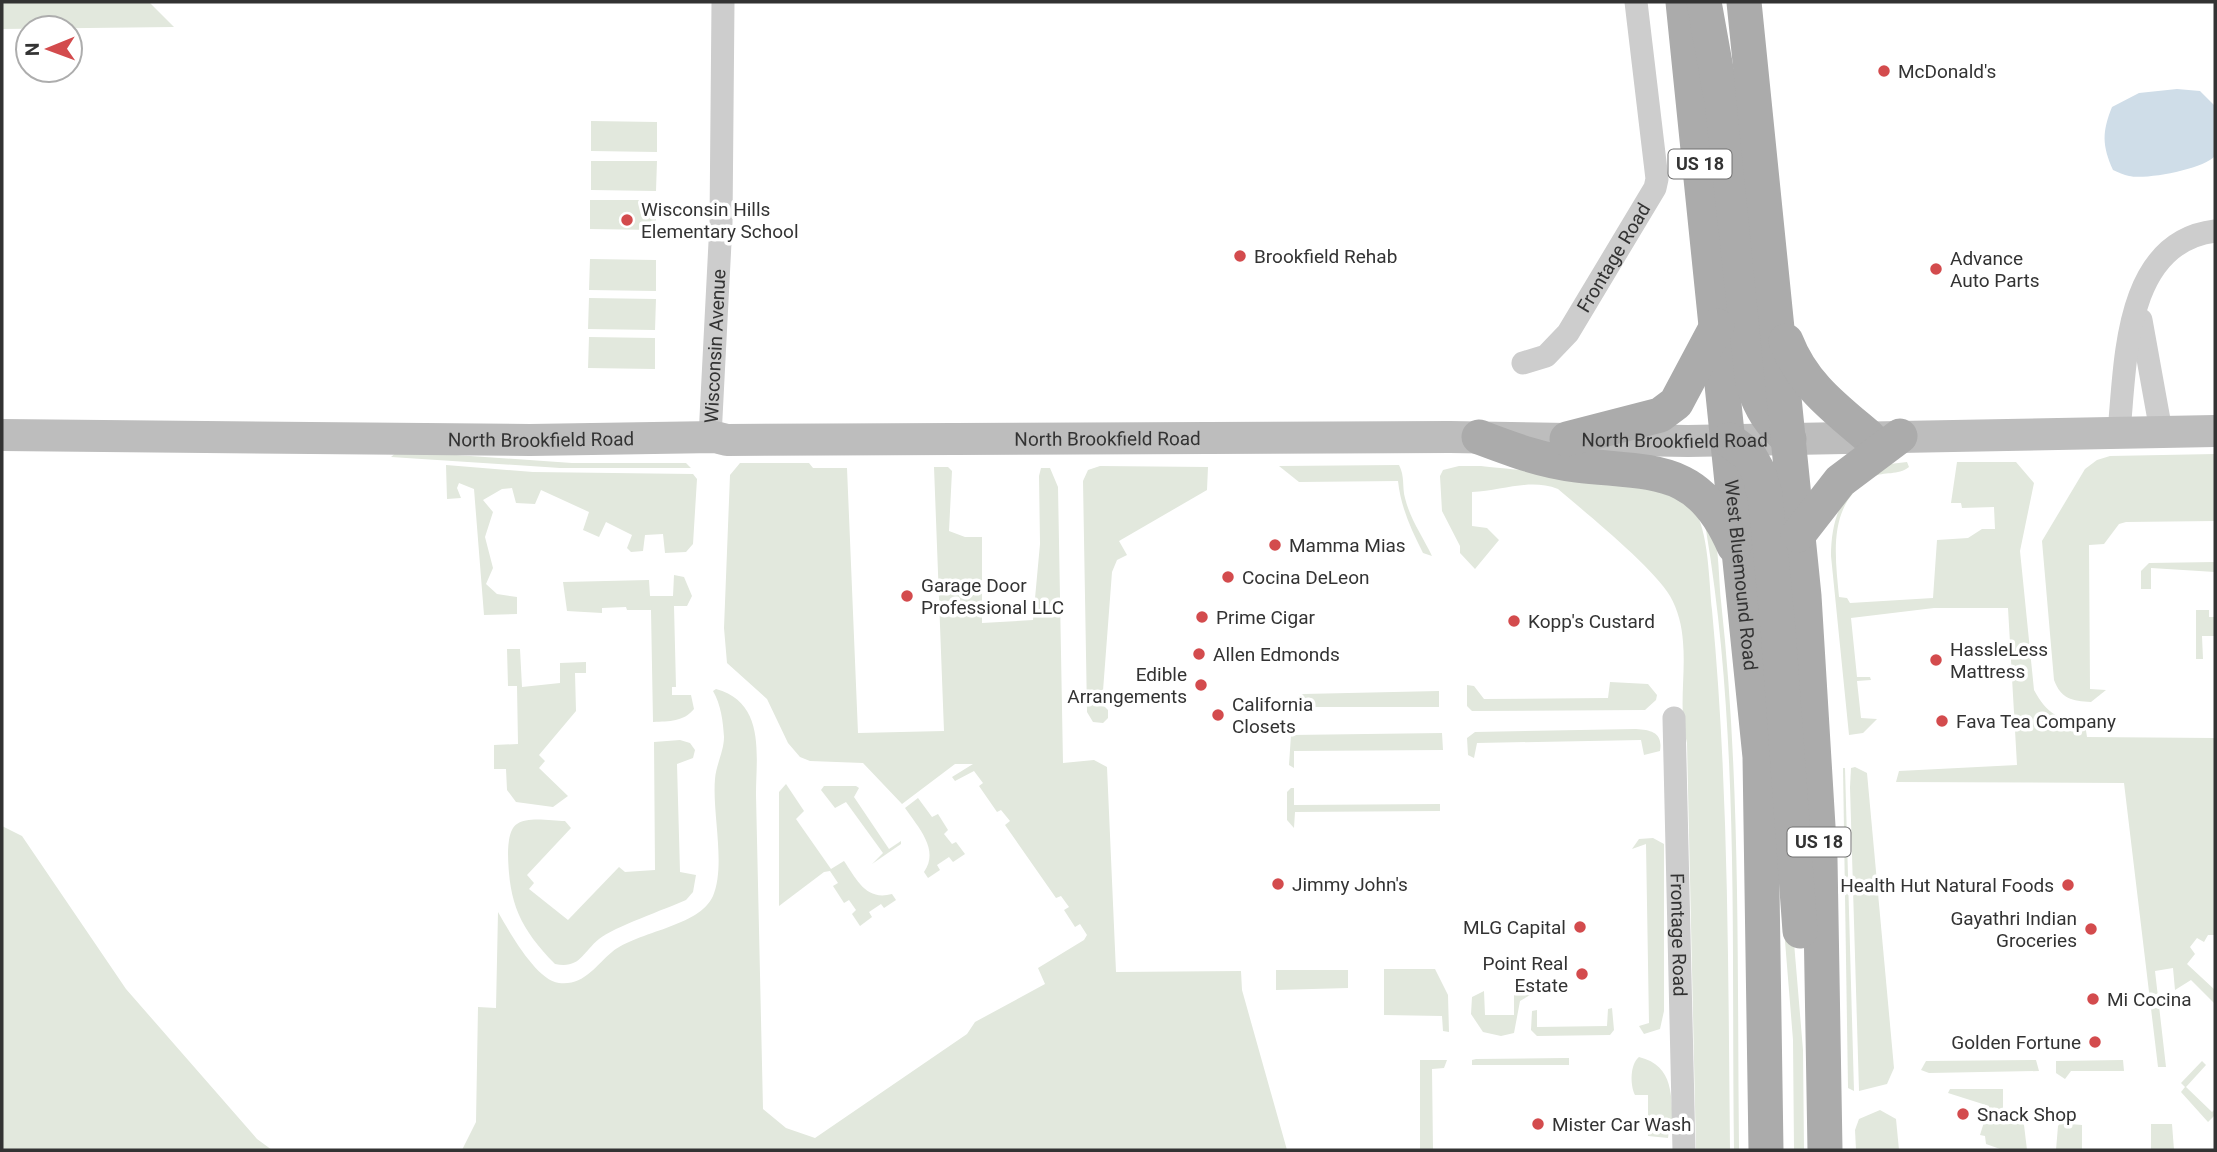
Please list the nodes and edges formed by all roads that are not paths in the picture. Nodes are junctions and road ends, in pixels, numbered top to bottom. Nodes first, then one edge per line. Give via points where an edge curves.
1 (723, 2) edge
2 (1636, 2) edge
3 (1683, 2) edge
4 (1704, 2) edge
5 (1744, 2) edge
6 (2215, 231) edge
7 (2141, 292) junction
8 (1777, 318) junction
9 (1717, 326) junction
10 (1523, 363) dead end
11 (2119, 431) junction
12 (2161, 431) junction
13 (2215, 431) edge
14 (2, 435) edge
15 (1885, 436) junction
16 (709, 437) junction
17 (1479, 437) junction
18 (1567, 439) junction
19 (1789, 439) junction
20 (1729, 440) junction
21 (1798, 535) junction
22 (1742, 565) junction
23 (1674, 718) dead end
24 (1764, 901) junction
25 (1823, 1055) junction
26 (1684, 1150) edge
27 (1766, 1150) edge
28 (1789, 1150) edge
29 (1825, 1150) edge

1 - 16 street, Wisconsin Avenue via 721,223
2 - 10 street, Frontage Road via 1655,188 1568,333 1546,356
3 - 9 main road, West Bluemound Road / US 18
4 - 19 main road via 1722,102 1753,385 1772,425
5 - 8 main road, US 18
6 - 7 street via 2179,243 2162,256
7 - 11 street via 2133,319
7 - 12 street via 2147,362
8 - 15 main road via 1794,363 1807,382
8 - 19 main road, US 18
9 - 18 main road via 1676,403 1660,415
9 - 20 main road, West Bluemound Road / US 18
11 - 12 street, North Brookfield Road
11 - 15 street, North Brookfield Road
12 - 13 street, North Brookfield Road
14 - 16 street, North Brookfield Road
15 - 19 street, North Brookfield Road
15 - 21 main road via 1840,481
16 - 17 street, North Brookfield Road
17 - 18 street, North Brookfield Road
17 - 22 main road via 1540,459 1635,469 1694,487 1711,504
18 - 20 street, North Brookfield Road
19 - 20 street, North Brookfield Road
19 - 21 main road, US 18
20 - 22 main road, West Bluemound Road / US 18
20 - 25 main road via 1749,455 1765,495 1800,930
21 - 25 main road, US 18 via 1816,763
22 - 24 main road, West Bluemound Road / US 18 via 1760,757
23 - 26 street, Frontage Road
24 - 27 main road, West Bluemound Road / US 18
24 - 28 main road via 1787,1042
25 - 29 main road, US 18

